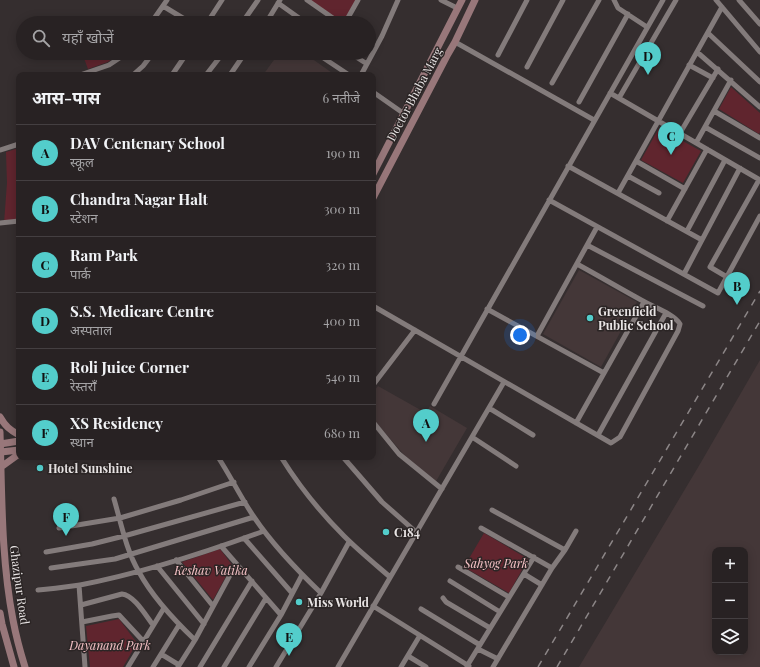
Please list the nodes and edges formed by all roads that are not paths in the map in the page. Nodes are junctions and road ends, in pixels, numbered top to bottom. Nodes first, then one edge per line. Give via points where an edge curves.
1 (167, 0) edge
2 (222, 0) edge
3 (258, 0) edge
4 (306, 0) edge
5 (358, 0) edge
6 (398, 0) edge
7 (441, 0) edge
8 (462, 0) edge
9 (475, 0) edge
10 (527, 0) edge
11 (563, 0) edge
12 (599, 0) edge
13 (614, 0) edge
14 (663, 0) edge
15 (676, 0) edge
16 (716, 0) edge
17 (739, 0) edge
18 (279, 2) edge
19 (163, 6) junction
20 (722, 7) junction
21 (457, 8) junction
22 (628, 14) junction
23 (156, 16) edge
24 (179, 16) edge
25 (212, 16) edge
26 (247, 16) edge
27 (271, 16) edge
28 (297, 16) edge
29 (330, 16) edge
30 (348, 16) edge
31 (760, 24) edge
32 (647, 27) junction
33 (708, 33) junction
34 (455, 42) junction
35 (376, 45) edge
36 (697, 52) junction
37 (760, 52) edge
38 (498, 54) dead end
39 (116, 60) edge
40 (148, 60) edge
41 (182, 60) edge
42 (218, 60) edge
43 (240, 60) edge
44 (326, 60) edge
45 (361, 60) edge
46 (369, 60) edge
47 (367, 64) junction
48 (690, 65) junction
49 (527, 66) dead end
50 (718, 69) junction
51 (89, 72) edge
52 (136, 72) edge
53 (174, 72) edge
54 (208, 72) edge
55 (232, 72) edge
56 (344, 72) edge
57 (363, 72) edge
58 (713, 78) junction
59 (730, 80) junction
60 (760, 82) edge
61 (552, 84) dead end
62 (610, 93) junction
63 (376, 94) edge
64 (619, 98) junction
65 (579, 102) dead end
66 (760, 107) edge
67 (714, 111) junction
68 (403, 113) junction
69 (594, 120) junction
70 (658, 121) junction
71 (705, 127) junction
72 (680, 133) junction
73 (760, 138) edge
74 (696, 143) junction
75 (16, 145) edge
76 (0, 150) edge
77 (707, 150) junction
78 (760, 158) edge
79 (725, 160) junction
80 (636, 161) junction
81 (568, 166) junction
82 (376, 168) edge
83 (740, 168) junction
84 (628, 176) junction
85 (759, 180) edge
86 (685, 189) junction
87 (376, 192) edge
88 (659, 193) dead end
89 (618, 194) junction
90 (549, 200) junction
91 (760, 216) edge
92 (16, 221) edge
93 (667, 221) junction
94 (0, 223) edge
95 (597, 226) junction
96 (687, 231) junction
97 (702, 240) junction
98 (587, 245) junction
99 (577, 264) junction
100 (684, 274) junction
101 (727, 277) junction
102 (644, 302) junction
103 (703, 306) dead end
104 (376, 308) edge
105 (487, 309) junction
106 (666, 313) junction
107 (415, 330) junction
108 (537, 336) junction
109 (461, 356) junction
110 (604, 373) junction
111 (376, 381) edge
112 (504, 382) junction
113 (434, 404) dead end
114 (489, 408) junction
115 (0, 417) edge
116 (576, 422) junction
117 (376, 426) edge
118 (0, 432) edge
119 (16, 434) edge
120 (533, 435) dead end
121 (598, 436) junction
122 (472, 437) junction
123 (16, 441) edge
124 (0, 444) edge
125 (16, 450) edge
126 (0, 452) edge
127 (16, 456) edge
128 (220, 460) edge
129 (283, 460) edge
130 (346, 460) edge
131 (516, 466) dead end
132 (1, 467) junction
133 (1, 480) edge
134 (234, 482) junction
135 (442, 489) junction
136 (114, 499) dead end
137 (245, 502) junction
138 (492, 510) dead end
139 (254, 517) junction
140 (120, 518) junction
141 (59, 528) dead end
142 (481, 528) dead end
143 (576, 530) dead end
144 (264, 531) junction
145 (416, 532) junction
146 (124, 536) junction
147 (244, 538) junction
148 (350, 542) junction
149 (222, 546) junction
150 (565, 550) junction
151 (46, 552) dead end
152 (130, 554) junction
153 (534, 558) junction
154 (176, 560) junction
155 (236, 564) junction
156 (157, 566) junction
157 (458, 567) dead end
158 (51, 568) dead end
159 (552, 568) junction
160 (138, 571) junction
161 (524, 574) junction
162 (302, 575) junction
163 (390, 577) junction
164 (252, 581) junction
165 (450, 581) dead end
166 (79, 585) junction
167 (542, 585) junction
168 (38, 590) dead end
169 (292, 593) junction
170 (321, 593) junction
171 (509, 597) junction
172 (266, 598) junction
173 (442, 598) dead end
174 (81, 605) junction
175 (213, 606) junction
176 (373, 606) junction
177 (164, 608) junction
178 (421, 608) dead end
179 (500, 612) junction
180 (0, 613) edge
181 (281, 615) junction
182 (82, 622) junction
183 (204, 624) junction
184 (153, 625) junction
185 (179, 625) junction
186 (490, 628) junction
187 (419, 637) junction
188 (195, 640) junction
189 (144, 642) junction
190 (479, 647) junction
191 (161, 654) junction
192 (408, 656) junction
193 (498, 659) junction
194 (178, 666) edge
195 (466, 666) edge
196 (14, 667) edge
197 (25, 667) edge
198 (85, 667) edge
199 (128, 667) edge
200 (152, 667) edge
201 (200, 667) edge
202 (224, 667) edge
203 (248, 667) edge
204 (276, 667) edge
205 (338, 667) edge
206 (401, 667) edge
207 (426, 667) edge
208 (493, 667) edge

1 - 19 street
2 - 25 street
3 - 26 street
4 - 29 street
5 - 30 street
6 - 35 street
7 - 21 street
8 - 21 street, Doctor Bhaba Marg
9 - 34 street, Doctor Bhaba Marg
10 - 38 street
11 - 49 street
12 - 61 street
13 - 22 street via 616,6
14 - 32 street
15 - 64 street
16 - 20 street
17 - 31 street
18 - 27 street
18 - 28 street
19 - 23 street
19 - 24 street
20 - 33 street
20 - 37 street
21 - 68 street, Doctor Bhaba Marg
22 - 32 street
22 - 65 street
32 - 62 street
33 - 36 street
33 - 60 street
34 - 69 street
34 - 87 street, Doctor Bhaba Marg
36 - 48 street
36 - 50 street
39 - 51 street
40 - 52 street
41 - 53 street
42 - 54 street
43 - 55 street
44 - 56 street
45 - 47 street
46 - 47 street
47 - 57 street
48 - 58 street
48 - 70 street
50 - 58 street
50 - 59 street
58 - 72 street
59 - 66 street
59 - 67 street
62 - 64 street
62 - 69 street
63 - 68 street
64 - 70 street
67 - 71 street
67 - 73 street
68 - 82 street, Doctor Bhaba Marg
69 - 81 street
70 - 72 street
70 - 80 street
71 - 74 street
71 - 78 street
72 - 74 street
74 - 77 street
75 - 76 street
77 - 79 street
77 - 86 street
79 - 83 street
79 - 96 street
80 - 84 street
80 - 86 street
81 - 89 street
81 - 90 street
83 - 85 street
83 - 97 street
84 - 88 street
84 - 89 street
85 - 101 street via 710,267
86 - 93 street
89 - 93 street
90 - 95 street
90 - 105 street
91 - 101 street
92 - 94 street
93 - 96 street
95 - 98 street
95 - 100 street
96 - 97 street
97 - 100 street
98 - 99 street
98 - 103 street
99 - 102 street
99 - 108 street
100 - 101 street via 718,294
102 - 106 street
102 - 110 street
104 - 107 street
105 - 108 street
105 - 109 street
106 - 121 street
106 - 121 street via 680,324 678,331 620,437 611,443
107 - 109 street
107 - 111 street
108 - 110 street
109 - 112 street
109 - 113 street
110 - 116 street
112 - 114 street
112 - 116 street
114 - 120 street
114 - 122 street
115 - 119 street via 4,424
116 - 121 street
117 - 135 street via 399,454
118 - 124 street, Ghazipur Road
122 - 131 street
122 - 135 street
123 - 124 street
124 - 126 street, Ghazipur Road
125 - 126 street
126 - 132 street, Ghazipur Road
127 - 132 street
128 - 134 street
129 - 148 street via 314,503
130 - 145 street via 382,502
132 - 133 street, Ghazipur Road
133 - 197 street, Ghazipur Road via 8,582 13,620
134 - 137 street
134 - 140 street
135 - 145 street
136 - 140 street
137 - 139 street
137 - 146 street
138 - 150 street
139 - 144 street
139 - 152 street
140 - 141 street
140 - 146 street
142 - 153 street
143 - 150 street
144 - 147 street
144 - 162 street
145 - 163 street
146 - 151 street
146 - 152 street
147 - 149 street
147 - 169 street
148 - 163 street
148 - 170 street
149 - 154 street
149 - 155 street
150 - 159 street
152 - 158 street via 104,561
152 - 160 street
153 - 159 street
153 - 161 street
154 - 156 street
154 - 175 street
155 - 164 street
155 - 175 street
156 - 160 street
156 - 183 street
157 - 171 street
159 - 167 street
160 - 166 street
160 - 177 street
161 - 167 street
161 - 171 street
162 - 169 street
162 - 170 street
163 - 176 street
164 - 172 street
164 - 201 street
165 - 179 street
166 - 168 street
166 - 174 street
167 - 193 street
169 - 181 street
170 - 204 street
171 - 179 street
172 - 181 street
172 - 202 street
173 - 186 street
174 - 182 street
174 - 184 street via 126,594 134,600
175 - 183 street
176 - 187 street
176 - 205 street
177 - 184 street
177 - 185 street
178 - 190 street
179 - 186 street
180 - 196 street, Ghazipur Road
181 - 203 street
182 - 189 street via 119,615
182 - 198 street
183 - 188 street
184 - 189 street
185 - 188 street
185 - 191 street
186 - 190 street
187 - 192 street
187 - 195 street
188 - 194 street
189 - 199 street
190 - 193 street
190 - 195 street
191 - 194 street
191 - 200 street
192 - 206 street
192 - 207 street
193 - 208 street

